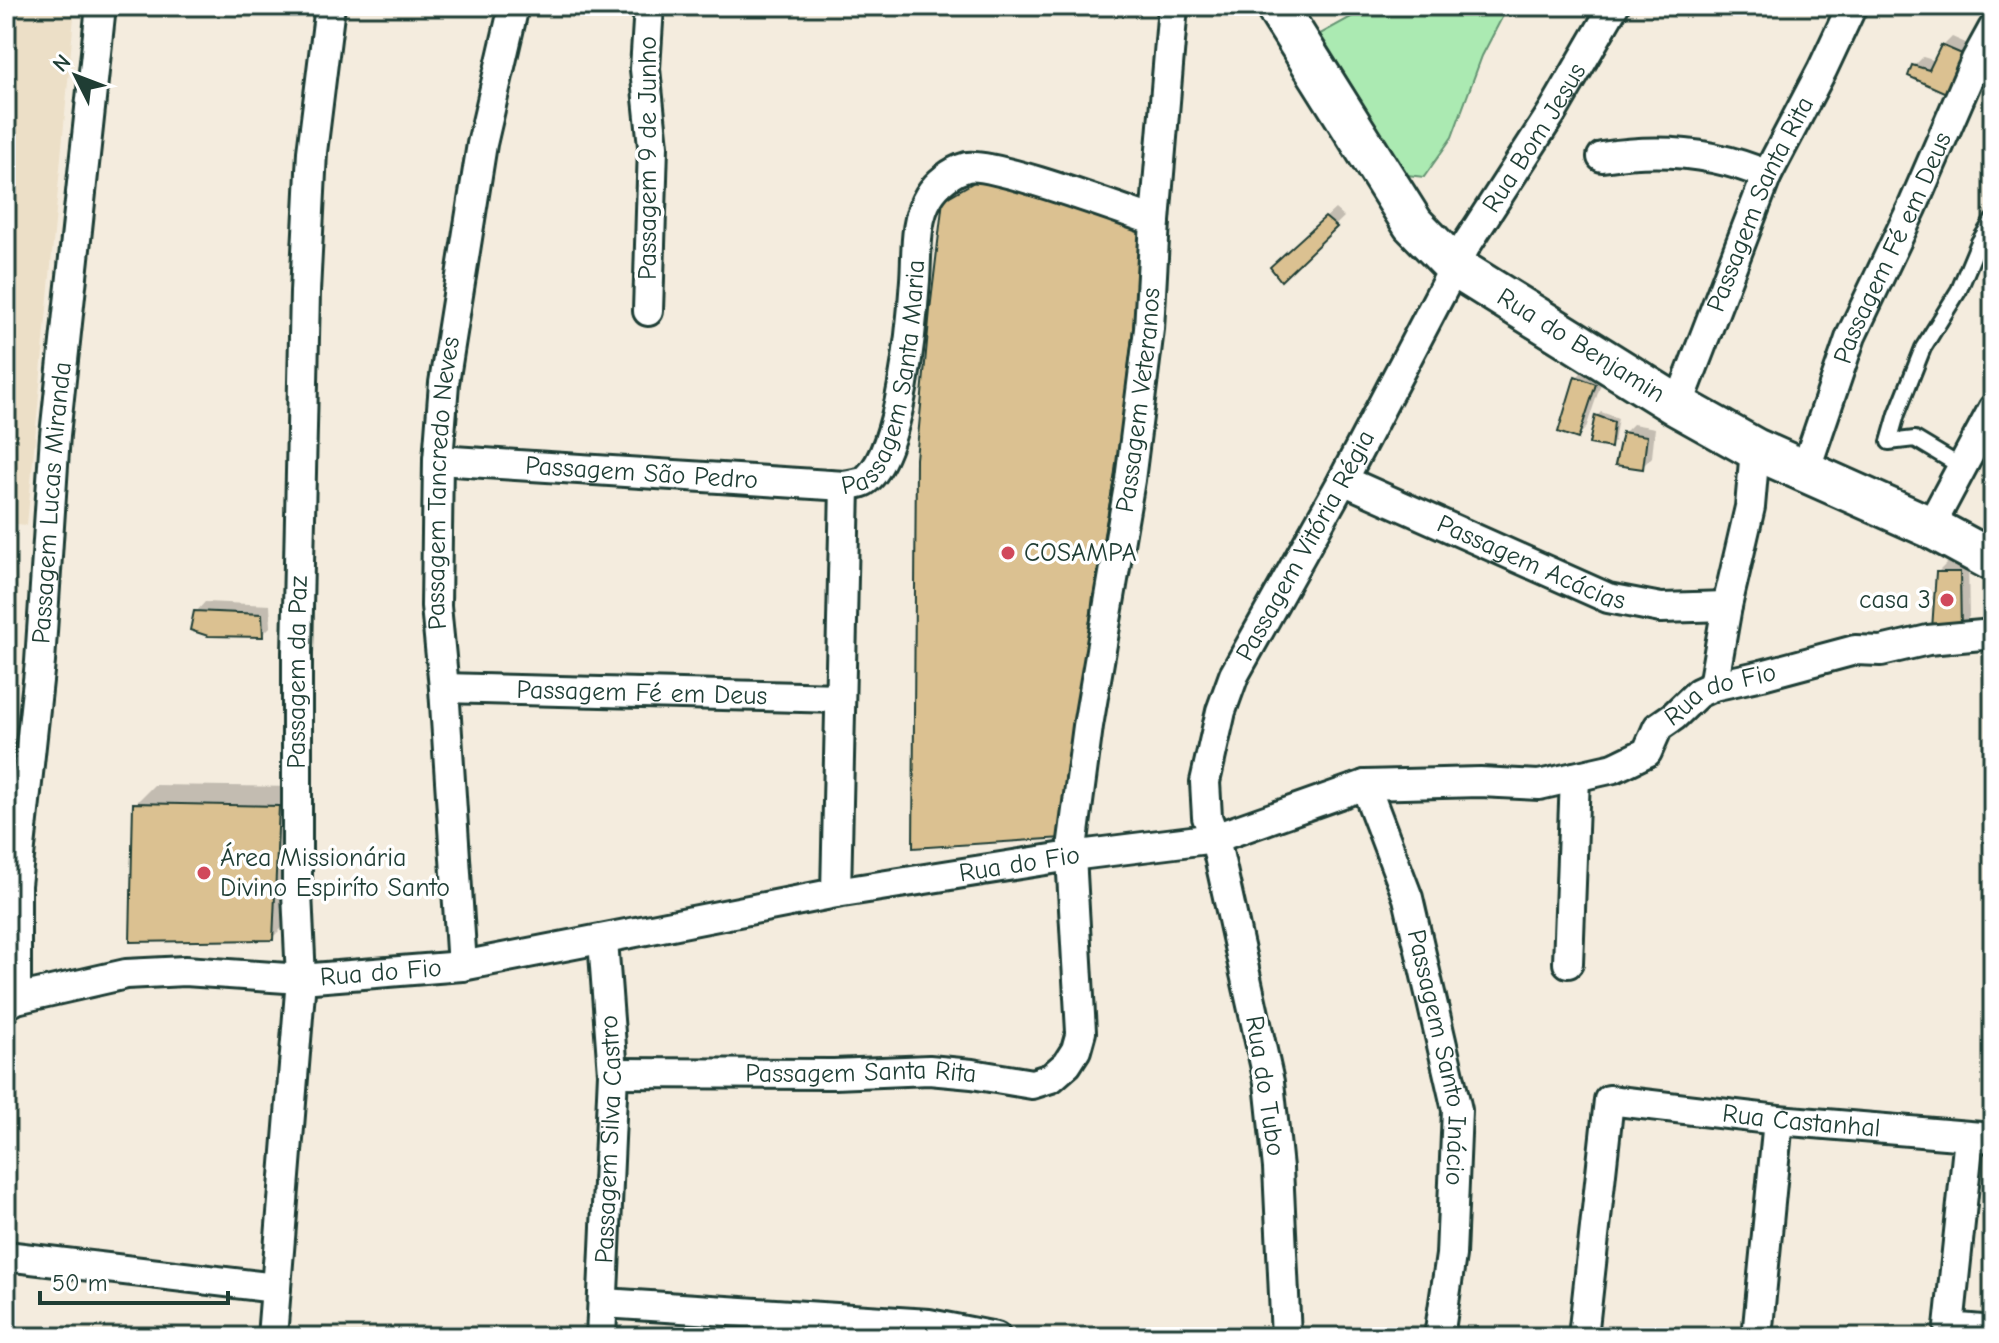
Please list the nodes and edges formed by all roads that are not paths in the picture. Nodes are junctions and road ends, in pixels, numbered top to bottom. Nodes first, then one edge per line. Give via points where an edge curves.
1 (101, 6) edge
2 (330, 6) edge
3 (514, 6) edge
4 (649, 6) edge
5 (1173, 6) edge
6 (1276, 6) edge
7 (1614, 6) edge
8 (1852, 6) edge
9 (1993, 29) edge
10 (1602, 157) dead end
11 (1767, 175) junction
12 (1993, 220) edge
13 (1155, 221) junction
14 (1455, 267) junction
15 (648, 311) dead end
16 (1678, 406) junction
17 (1993, 409) edge
18 (1755, 449) junction
19 (438, 460) junction
20 (1960, 466) junction
21 (1805, 471) junction
22 (1343, 480) junction
23 (845, 486) junction
24 (1930, 527) junction
25 (1993, 561) edge
26 (1727, 606) junction
27 (1993, 634) edge
28 (1713, 686) junction
29 (444, 688) junction
30 (839, 698) junction
31 (1575, 777) junction
32 (1365, 785) junction
33 (1215, 838) junction
34 (1071, 856) junction
35 (836, 893) junction
36 (603, 940) junction
37 (1568, 963) dead end
38 (462, 966) junction
39 (301, 979) junction
40 (11, 1002) edge
41 (1081, 1032) joint
42 (613, 1073) junction
43 (1778, 1120) junction
44 (1981, 1138) edge
45 (6, 1256) edge
46 (276, 1288) junction
47 (604, 1303) junction
48 (1993, 1331) edge
49 (272, 1337) edge
50 (601, 1337) edge
51 (996, 1337) edge
52 (1286, 1337) edge
53 (1439, 1337) edge
54 (1583, 1337) edge
55 (1757, 1337) edge

1 - 40 street, Passagem Lucas Miranda via 57,420 40,662 16,885
2 - 39 street, Passagem da Paz via 312,152 305,292 297,653
3 - 19 street, Passagem Tancredo Neves via 482,144 444,383
4 - 15 street, Passagem 9 de Junho via 645,69 653,146
5 - 13 street, Passagem Veteranos
6 - 14 main road, Rua do Benjamin via 1413,224
7 - 14 street, Rua Bom Jesus
8 - 11 street, Passagem Santa Rita
9 - 21 street, Passagem Fé em Deus via 1851,336
10 - 11 street via 1633,152 1696,154
11 - 16 street, Passagem Santa Rita
12 - 20 lane via 1923,348 1889,442 1915,439
13 - 23 street, Passagem Santa Maria via 1009,174 968,167 945,177 928,197 919,222 912,317 891,438 881,464 865,482
13 - 34 street, Passagem Veteranos via 1149,329 1130,480
14 - 16 main road, Rua do Benjamin
14 - 22 street, Passagem Vitória Régia
16 - 18 main road, Rua do Benjamin
17 - 20 street
18 - 21 main road, Rua do Benjamin
18 - 26 street via 1750,507
19 - 23 street, Passagem São Pedro
19 - 29 street, Passagem Tancredo Neves via 436,606
20 - 24 street
21 - 24 main road, Rua do Benjamin
22 - 26 street, Passagem Acácias via 1608,598 1661,608
22 - 33 street, Passagem Vitória Régia via 1234,675 1205,782 1207,817
23 - 30 street, Passagem Santa Maria
24 - 25 main road, Rua do Benjamin
26 - 28 street
27 - 28 street, Rua do Fio via 1855,650
28 - 31 street, Rua do Fio via 1658,727 1647,752 1614,768
29 - 30 street, Passagem Fé em Deus
29 - 38 street, Passagem Tancredo Neves
30 - 35 street, Passagem Santa Maria
31 - 32 street, Rua do Fio via 1539,785
31 - 37 street
32 - 33 street, Rua do Fio
32 - 53 street, Passagem Santo Inácio via 1408,898 1457,1110 1451,1255
33 - 34 street, Rua do Fio
33 - 52 street, Rua do Tubo via 1269,1082
34 - 35 street, Rua do Fio
34 - 41 street, Passagem Veteranos
35 - 36 street, Rua do Fio
36 - 38 street, Rua do Fio
36 - 42 street, Passagem Silva Castro
38 - 39 street, Rua do Fio
39 - 40 street, Rua do Fio via 185,971 126,974
39 - 46 street, Passagem da Paz
41 - 42 street, Passagem Santa Rita via 1067,1064 1051,1078 1032,1084 929,1070
42 - 47 street, Passagem Silva Castro
43 - 44 street, Rua Castanhal
43 - 54 street, Rua Castanhal via 1609,1100
43 - 55 street
44 - 48 street via 1949,1327
45 - 46 street
46 - 49 street, Passagem da Paz
47 - 50 street, Passagem Silva Castro
47 - 51 street via 929,1324

